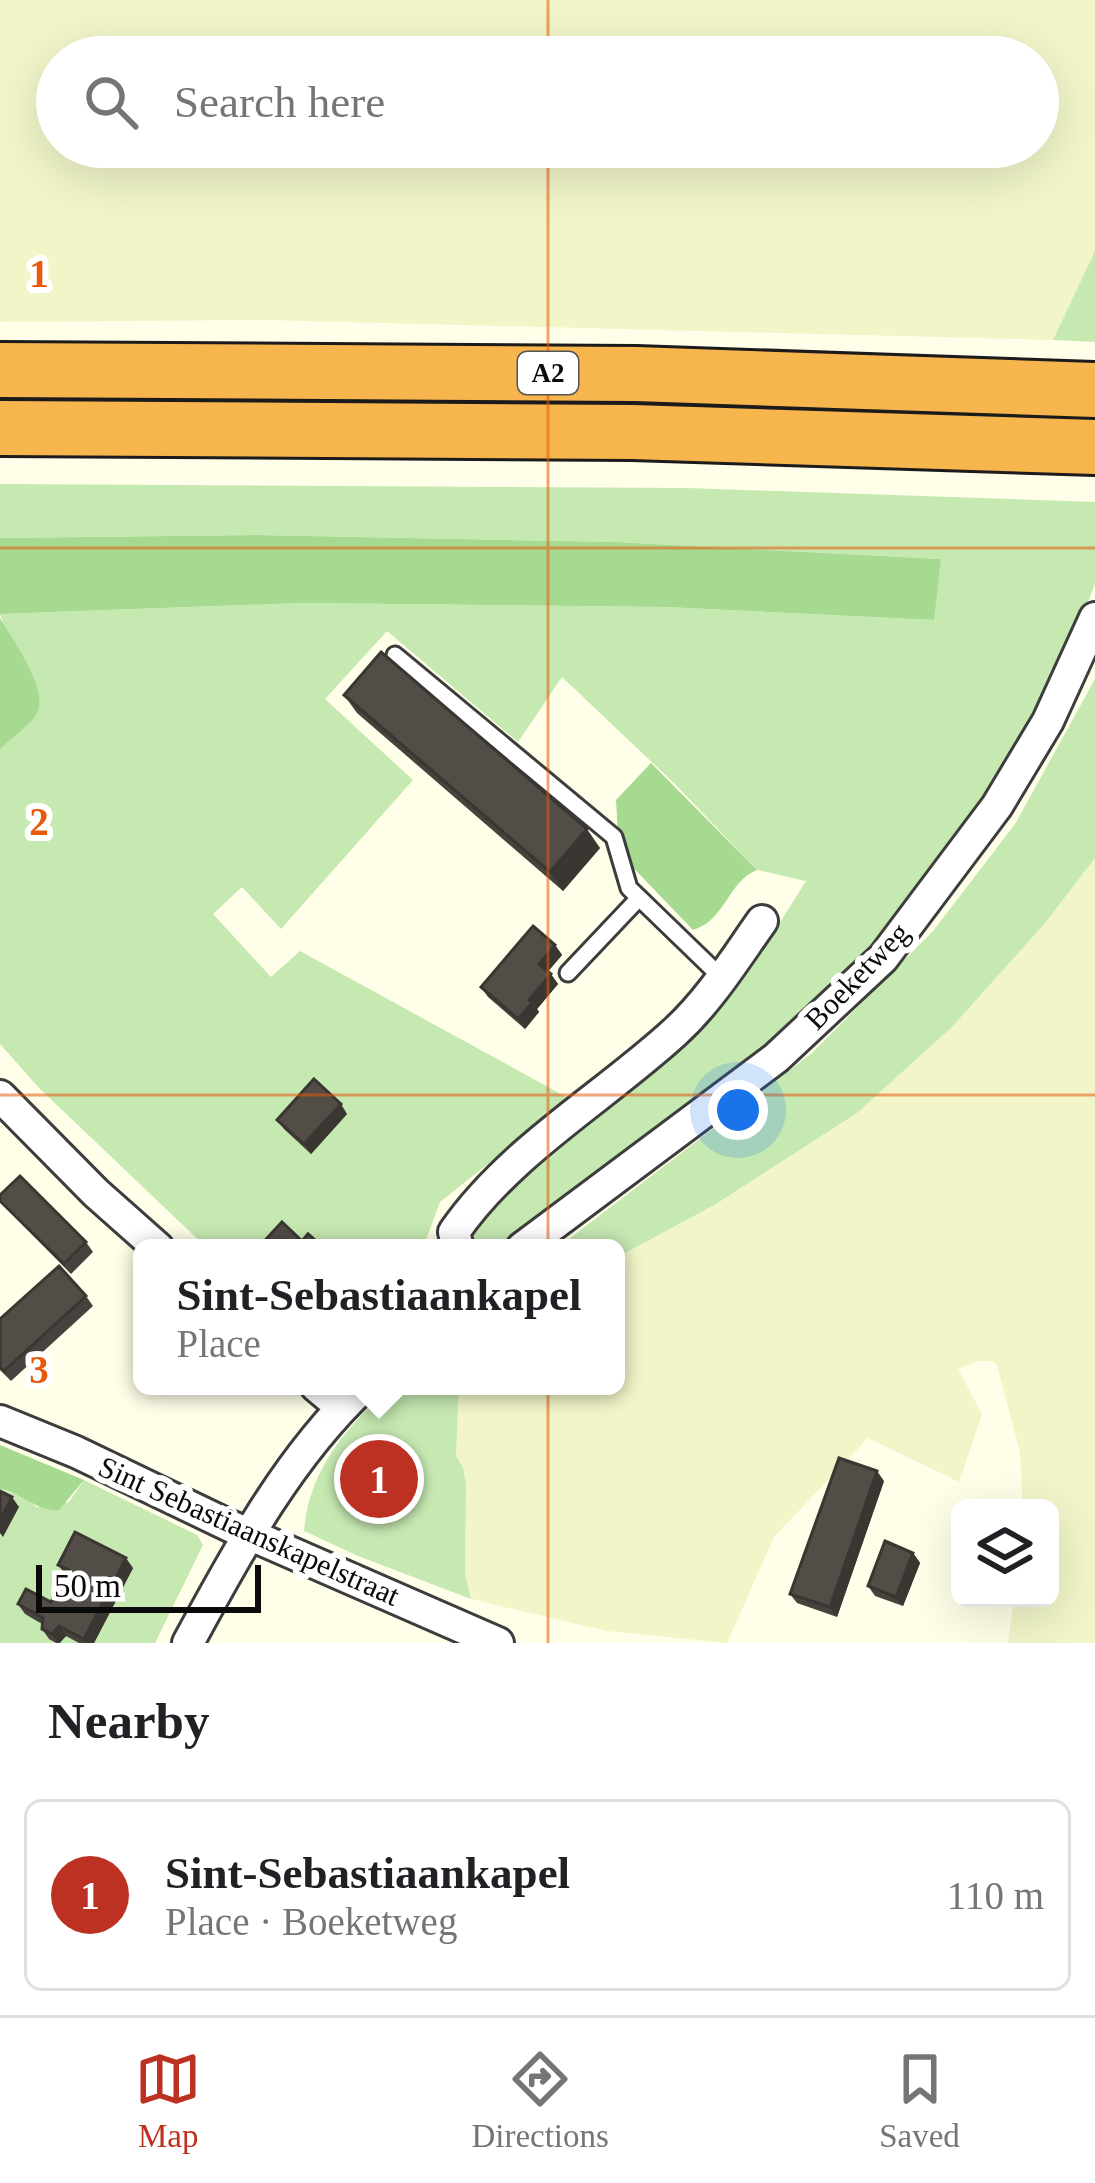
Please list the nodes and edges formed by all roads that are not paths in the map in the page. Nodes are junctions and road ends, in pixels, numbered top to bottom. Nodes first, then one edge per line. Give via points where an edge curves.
1 (0, 370) edge
2 (1095, 390) edge
3 (0, 428) edge
4 (1095, 447) edge
5 (1095, 618) edge
6 (395, 655) dead end
7 (639, 898) junction
8 (762, 921) dead end
9 (568, 973) dead end
10 (722, 978) junction
11 (0, 1096) edge
12 (148, 1239) edge
13 (456, 1239) edge
14 (534, 1239) edge
15 (352, 1397) edge
16 (0, 1421) edge
17 (247, 1533) junction
18 (188, 1643) edge
19 (498, 1643) edge

1 - 2 highway, A2 via 636,374
3 - 4 highway, A2 via 632,432
5 - 14 street, Boeketweg via 997,806 883,958 776,1058
6 - 7 lane via 614,837
7 - 9 lane
7 - 10 lane
8 - 10 street
10 - 13 street via 678,1030 478,1196
11 - 12 street
15 - 17 street
16 - 17 street, Sint Sebastiaanskapelstraat
17 - 18 street
17 - 19 street, Sint Sebastiaanskapelstraat

